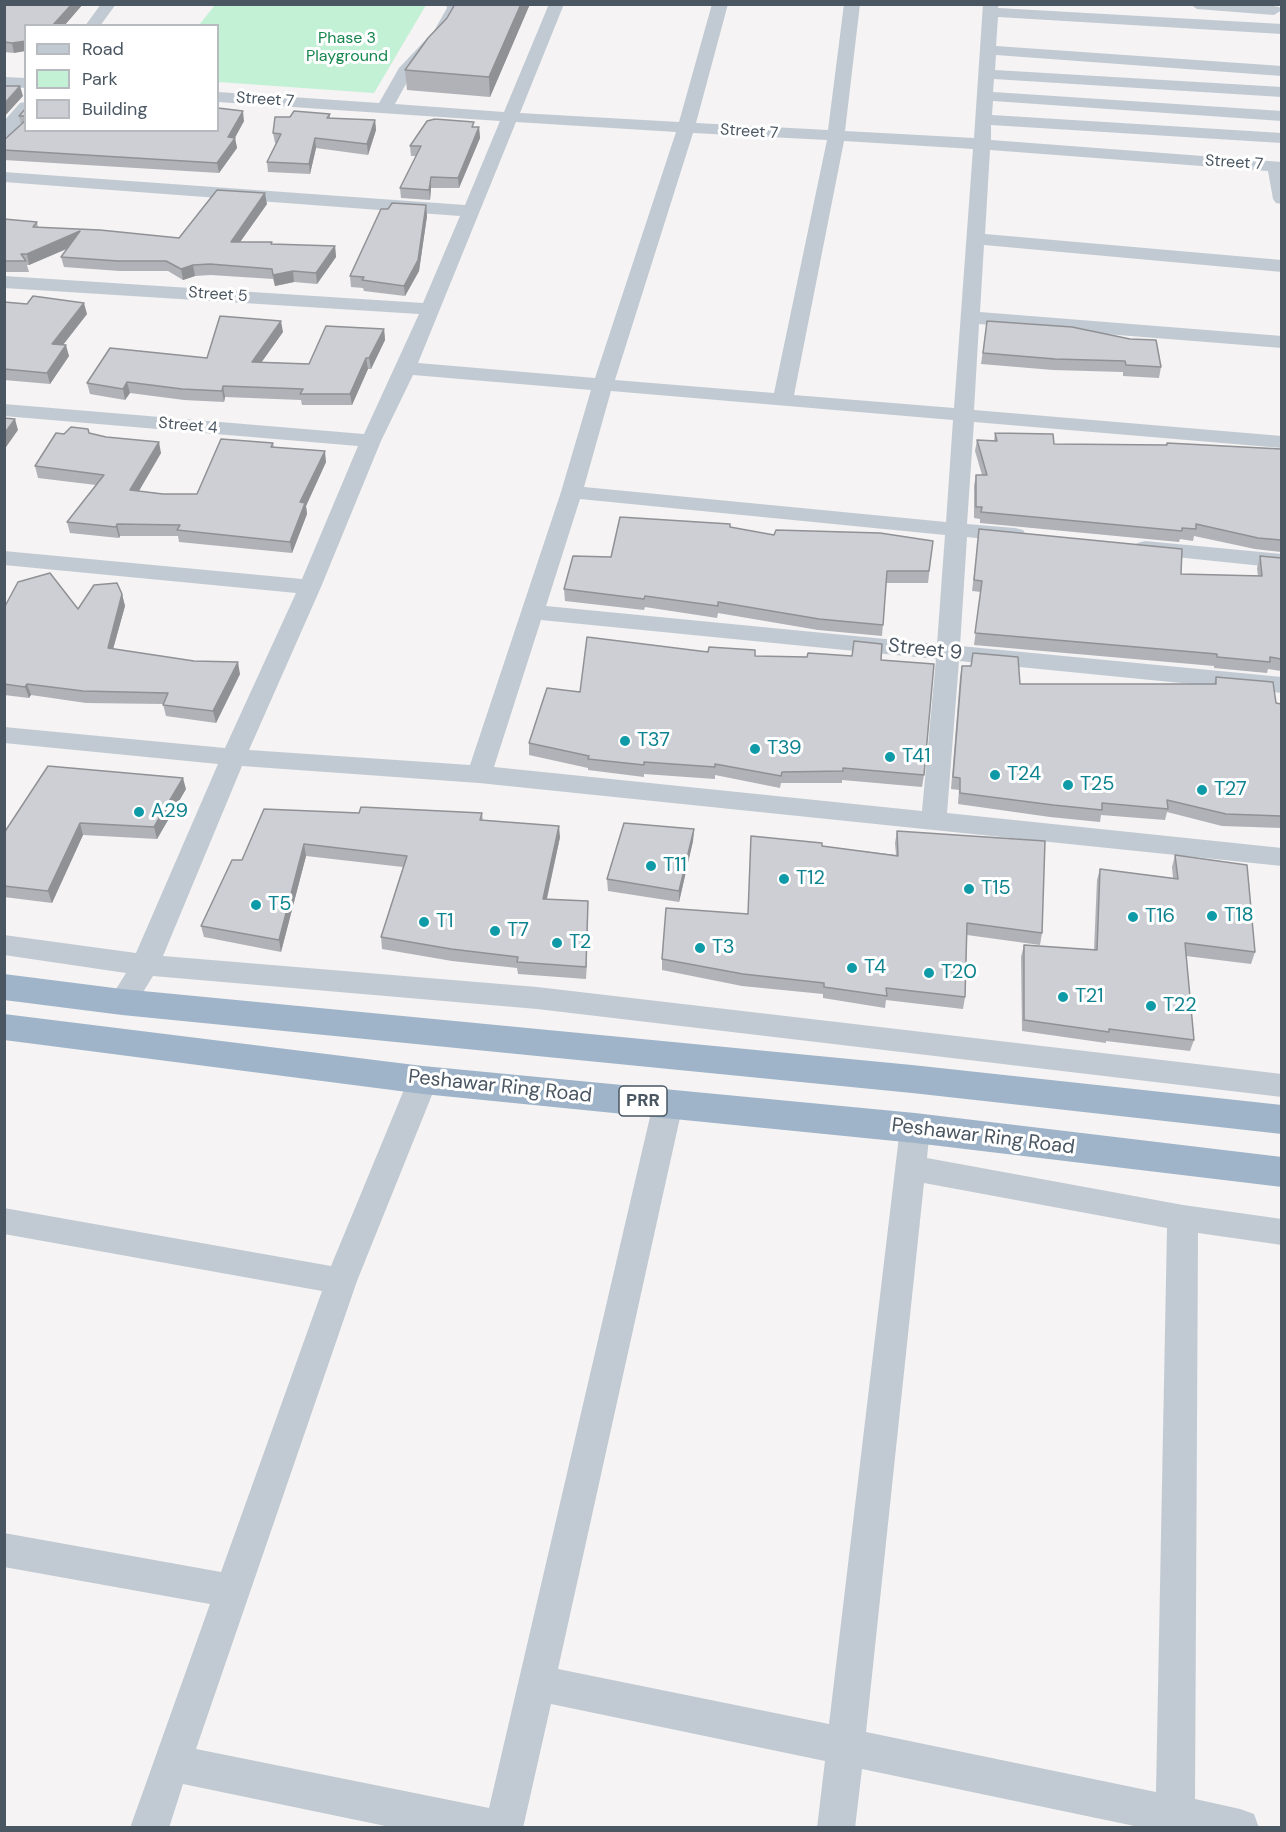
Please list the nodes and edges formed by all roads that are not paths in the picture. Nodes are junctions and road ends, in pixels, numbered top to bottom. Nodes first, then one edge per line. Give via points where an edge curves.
1 (109, 4) edge
2 (454, 4) edge
3 (557, 4) edge
4 (720, 4) edge
5 (852, 4) edge
6 (1163, 4) edge
7 (1197, 4) edge
8 (991, 8) edge
9 (1281, 10) edge
10 (1164, 22) junction
11 (94, 24) edge
12 (1281, 29) edge
13 (988, 50) junction
14 (1167, 63) junction
15 (1281, 71) edge
16 (986, 74) junction
17 (4, 82) edge
18 (24, 83) edge
19 (1169, 84) junction
20 (1281, 92) edge
21 (985, 96) junction
22 (219, 97) edge
23 (1170, 108) junction
24 (24, 109) edge
25 (384, 109) junction
26 (1281, 116) edge
27 (509, 117) junction
28 (983, 119) junction
29 (686, 128) junction
30 (1172, 130) junction
31 (4, 132) edge
32 (837, 138) junction
33 (1281, 138) edge
34 (981, 144) junction
35 (1174, 159) junction
36 (1278, 166) edge
37 (4, 177) edge
38 (1281, 199) edge
39 (471, 211) junction
40 (975, 239) junction
41 (1281, 266) edge
42 (4, 282) edge
43 (430, 309) junction
44 (970, 317) junction
45 (1281, 342) edge
46 (406, 368) junction
47 (603, 384) junction
48 (783, 399) junction
49 (4, 410) edge
50 (964, 415) junction
51 (370, 441) junction
52 (1281, 442) edge
53 (572, 492) junction
54 (956, 529) junction
55 (1037, 537) edge
56 (1119, 545) edge
57 (4, 558) edge
58 (1281, 561) edge
59 (310, 587) junction
60 (533, 612) junction
61 (948, 652) junction
62 (1281, 685) edge
63 (4, 735) edge
64 (233, 757) junction
65 (479, 774) junction
66 (934, 821) junction
67 (1281, 857) edge
68 (4, 945) edge
69 (145, 965) junction
70 (4, 987) edge
71 (122, 1002) junction
72 (4, 1027) edge
73 (542, 1041) junction
74 (423, 1080) junction
75 (1281, 1086) edge
76 (527, 1090) junction
77 (668, 1104) junction
78 (1281, 1120) edge
79 (915, 1128) junction
80 (911, 1168) junction
81 (1281, 1172) edge
82 (1183, 1218) junction
83 (4, 1221) edge
84 (1281, 1232) edge
85 (341, 1281) junction
86 (4, 1550) edge
87 (232, 1591) junction
88 (537, 1683) junction
89 (845, 1746) junction
90 (172, 1763) junction
91 (1175, 1821) edge
92 (149, 1827) edge
93 (492, 1827) edge
94 (504, 1827) edge
95 (836, 1827) edge
96 (1240, 1827) edge

1 - 11 street
2 - 25 street via 440,33 405,71
3 - 27 street
4 - 29 street
5 - 32 street
6 - 10 street
7 - 9 street
8 - 10 street
8 - 13 street
10 - 12 street
10 - 14 street
13 - 14 street
13 - 16 street
14 - 15 street
14 - 19 street
16 - 19 street
16 - 21 street
17 - 18 street
19 - 20 street
19 - 23 street
21 - 23 street
21 - 28 street
22 - 25 street, Street 7
23 - 26 street
23 - 30 street
24 - 31 street
25 - 27 street, Street 7
27 - 29 street, Street 7
27 - 39 street
28 - 30 street
28 - 34 street
29 - 32 street, Street 7
29 - 47 street
30 - 33 street
30 - 35 street
32 - 34 street, Street 7
32 - 48 street
34 - 35 street, Street 7
34 - 40 street
35 - 36 street, Street 7
36 - 38 street
37 - 39 street
39 - 43 street
40 - 41 street
40 - 44 street
42 - 43 street, Street 5
43 - 46 street
44 - 45 street
44 - 50 street
46 - 47 street
46 - 51 street
47 - 48 street
47 - 53 street
48 - 50 street
49 - 51 street, Street 4
50 - 52 street
50 - 54 street
51 - 59 street
53 - 54 street
53 - 60 street
54 - 55 street
54 - 61 street
56 - 58 street
57 - 59 street
59 - 64 street
60 - 61 street, Street 9
60 - 65 street
61 - 62 street, Street 9
61 - 66 street
63 - 64 street
64 - 65 street
64 - 69 street
65 - 66 street
66 - 67 street
68 - 69 street
69 - 71 street
69 - 75 street via 537,998
70 - 71 highway
71 - 73 highway
72 - 74 highway, Peshawar Ring Road / PRR
73 - 76 highway
73 - 78 highway
74 - 76 highway, Peshawar Ring Road / PRR
74 - 85 street
76 - 77 highway, Peshawar Ring Road / PRR
77 - 79 highway, Peshawar Ring Road / PRR
77 - 88 street
79 - 80 street
79 - 81 highway, Peshawar Ring Road / PRR
80 - 82 street
80 - 89 street
82 - 84 street
82 - 91 street
83 - 85 street
85 - 87 street
86 - 87 street
87 - 90 street
88 - 89 street
88 - 94 street
89 - 91 street
89 - 95 street
90 - 92 street
90 - 93 street
91 - 96 street

